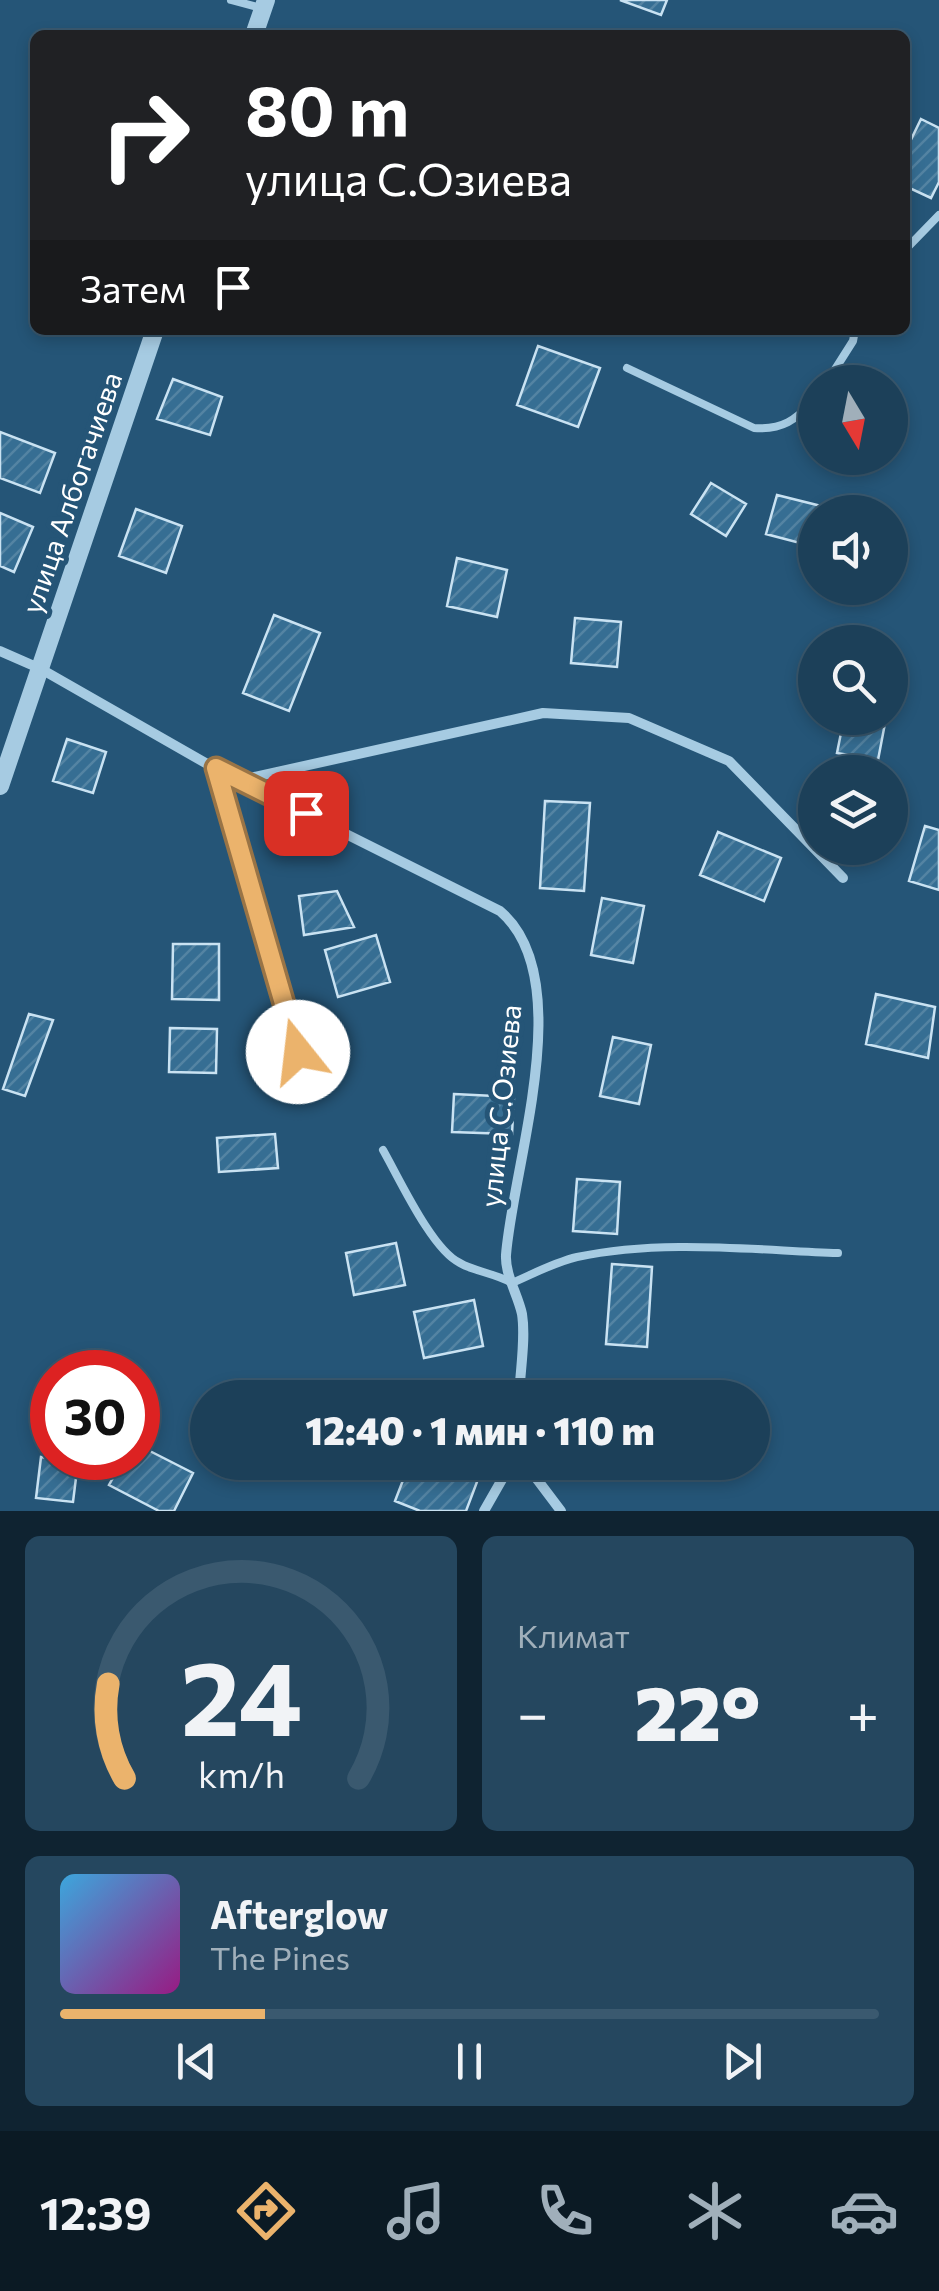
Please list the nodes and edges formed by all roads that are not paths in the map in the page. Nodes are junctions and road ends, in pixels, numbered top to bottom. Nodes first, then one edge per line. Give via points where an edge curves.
1 (232, 0) edge
2 (264, 4) edge
3 (256, 30) edge
4 (939, 215) edge
5 (910, 245) edge
6 (153, 335) edge
7 (854, 335) edge
8 (838, 365) edge
9 (627, 368) dead end
10 (798, 414) edge
11 (0, 651) edge
12 (42, 669) junction
13 (216, 768) junction
14 (241, 780) junction
15 (0, 786) edge
16 (843, 878) dead end
17 (298, 1052) dead end
18 (383, 1150) dead end
19 (838, 1253) dead end
20 (512, 1282) junction
21 (520, 1380) edge
22 (502, 1480) edge
23 (538, 1480) edge
24 (484, 1511) edge
25 (561, 1511) edge

1 - 2 lane
2 - 3 street
4 - 5 lane
6 - 12 street, улица Албогачиева
7 - 8 lane
9 - 10 lane via 754,428 785,425
11 - 12 street, улица С.Озиева
12 - 13 street, улица С.Озиева
12 - 15 street, улица Албогачиева
13 - 14 street, улица С.Озиева
13 - 17 street
14 - 16 street via 543,713 629,718 729,761
14 - 20 street, улица С.Озиева via 500,911 522,933 534,966 537,1009 506,1260
18 - 20 lane via 440,1245 459,1264
19 - 20 lane via 618,1252 574,1258
20 - 21 street, улица С.Озиева via 522,1316
22 - 24 street
23 - 25 street

